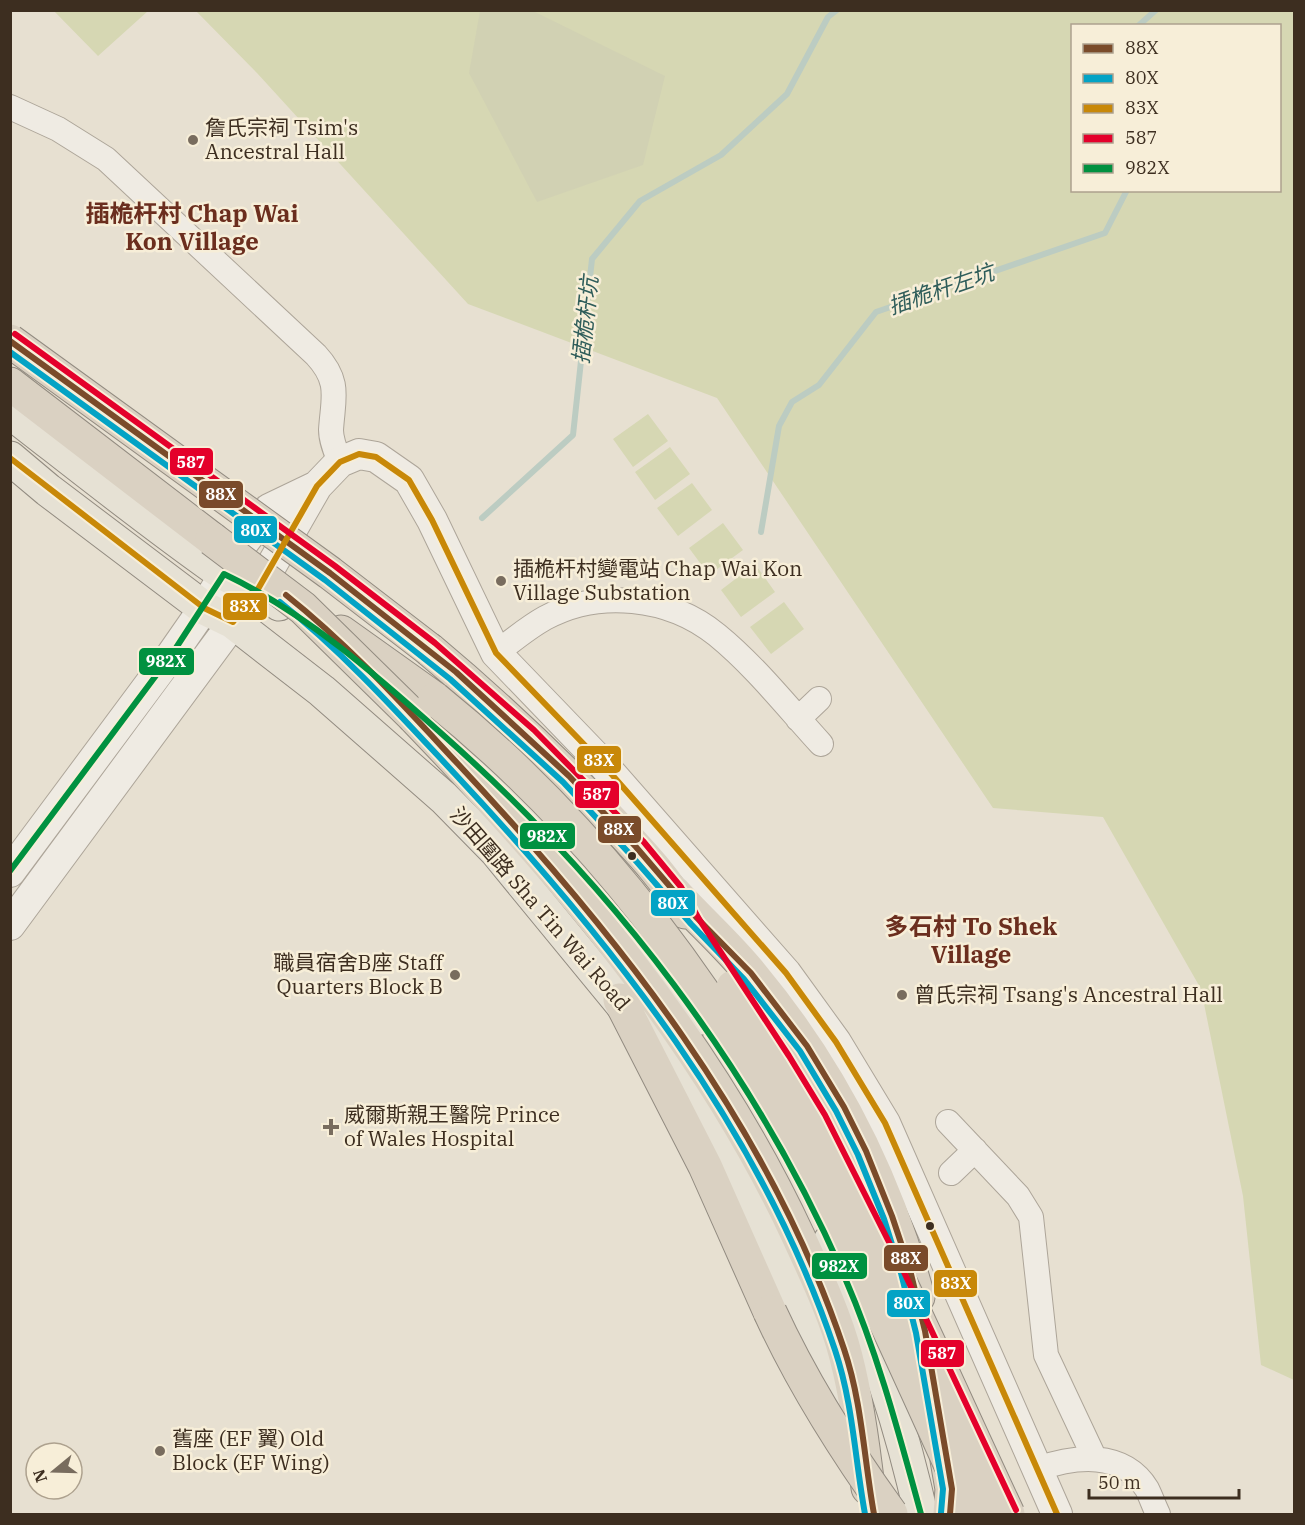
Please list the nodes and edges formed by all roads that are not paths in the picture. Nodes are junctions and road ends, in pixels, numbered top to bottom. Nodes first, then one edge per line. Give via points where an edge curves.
1 (10, 107) edge
2 (10, 341) edge
3 (10, 384) edge
4 (10, 412) edge
5 (10, 458) edge
6 (340, 462) junction
7 (317, 486) junction
8 (224, 574) junction
9 (258, 589) junction
10 (303, 608) junction
11 (218, 615) junction
12 (496, 653) junction
13 (819, 699) dead end
14 (798, 719) junction
15 (821, 744) dead end
16 (10, 872) edge
17 (674, 892) junction
18 (10, 925) edge
19 (620, 1000) junction
20 (948, 1122) dead end
21 (975, 1150) junction
22 (951, 1173) dead end
23 (1094, 1457) junction
24 (1038, 1469) junction
25 (871, 1501) edge
26 (891, 1515) edge
27 (921, 1515) edge
28 (950, 1515) edge
29 (973, 1515) edge
30 (1008, 1515) edge
31 (1058, 1515) edge
32 (1158, 1515) edge

1 - 6 street via 58,129 106,159 321,360 335,390 332,430
2 - 17 highway, bridge via 430,650 569,776
3 - 10 highway, bridge
4 - 8 main road
5 - 11 main road, 沙田圍路 Sha Tin Wai Road
6 - 7 street
6 - 12 street via 359,454 376,457 409,480
7 - 8 street via 269,509
7 - 9 street
8 - 9 main road
8 - 11 street
9 - 11 street
9 - 27 main road via 348,655 480,765 598,888 683,991 749,1087 828,1238 861,1313 885,1382
10 - 25 highway, bridge via 414,717 524,834 662,1007 719,1090 782,1203 839,1336 846,1355
10 - 29 highway, bridge via 435,699 508,762 565,821 667,940 732,1036 792,1137 869,1289
11 - 16 street
11 - 18 street
11 - 19 main road, 沙田圍路 Sha Tin Wai Road via 346,711 444,798 496,851
12 - 14 street via 525,630 564,609 603,600 646,602 687,617 716,634
12 - 24 street via 600,761 786,973 836,1042 885,1123
13 - 14 street
14 - 15 street
17 - 28 highway via 751,973 807,1046 866,1151 910,1270 926,1331 952,1489
17 - 30 highway, bridge via 817,1120 895,1274
19 - 25 main road, 沙田圍路 Sha Tin Wai Road via 681,1080 757,1211 815,1344
19 - 26 highway, bridge via 709,1174 770,1312 818,1404
20 - 21 street
21 - 22 street
21 - 23 street via 1031,1217 1046,1354
23 - 24 street via 1063,1460
23 - 32 street via 1135,1476 1146,1488
24 - 31 street

